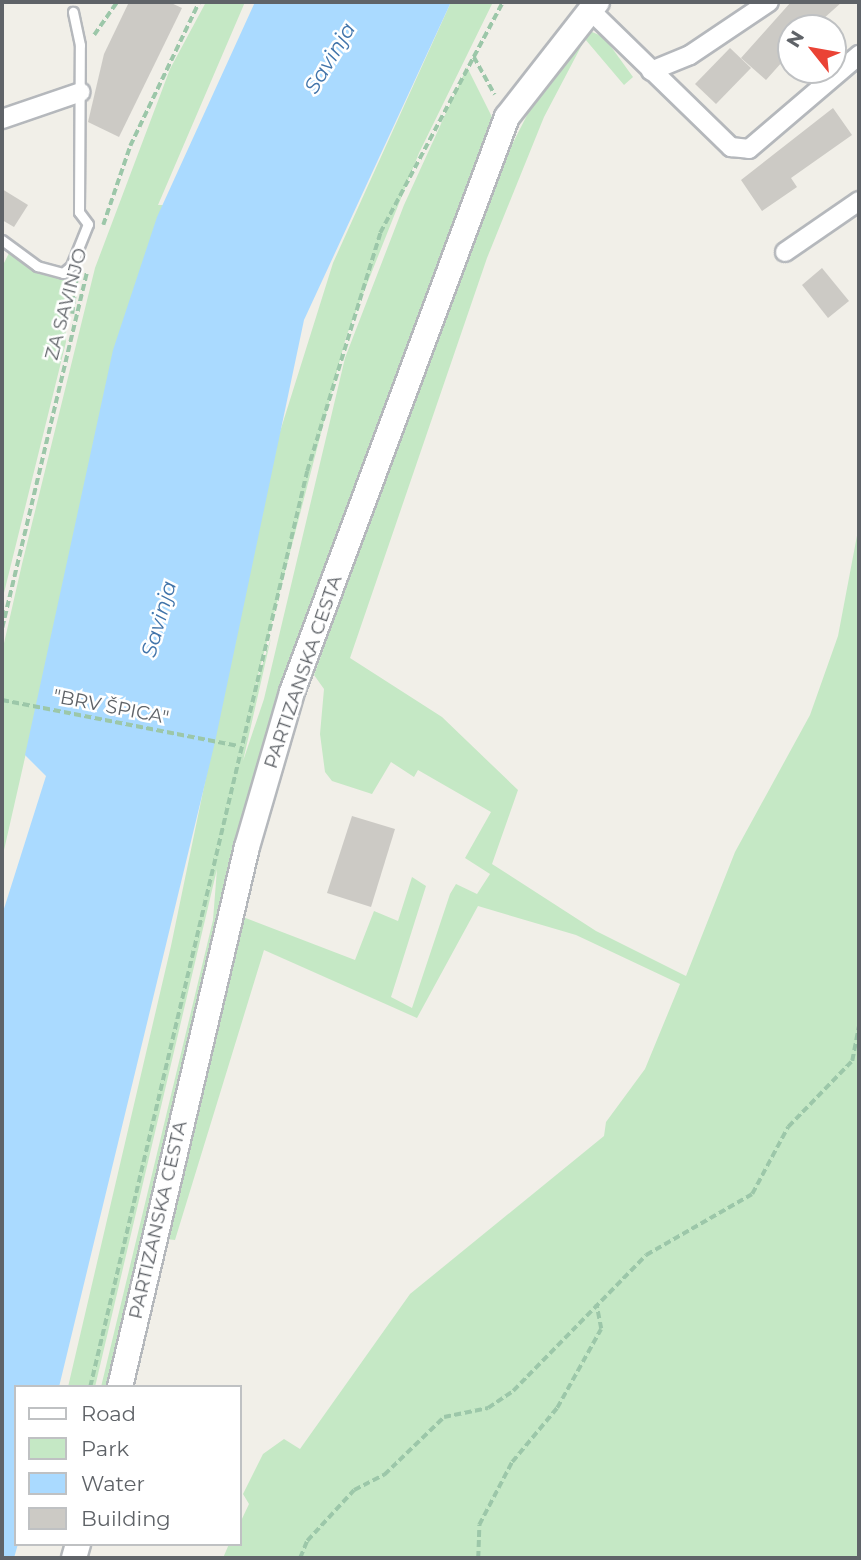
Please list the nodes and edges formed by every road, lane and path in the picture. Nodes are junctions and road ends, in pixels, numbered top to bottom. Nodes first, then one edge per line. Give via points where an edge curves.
1 (199, 2) edge
2 (503, 2) edge
3 (769, 2) edge
4 (593, 6) edge
5 (73, 12) dead end
6 (859, 55) edge
7 (474, 57) junction
8 (651, 71) junction
9 (81, 92) junction
10 (507, 117) junction
11 (2, 119) edge
12 (859, 201) edge
13 (100, 233) dead end
14 (2, 240) edge
15 (785, 252) dead end
16 (91, 259) dead end
17 (2, 628) edge
18 (2, 700) edge
19 (239, 746) junction
20 (859, 1025) edge
21 (596, 1304) junction
22 (90, 1385) edge
23 (120, 1385) edge
24 (300, 1558) edge
25 (478, 1558) edge

1 - 13 path, ZA SAVINJO via 130,146
2 - 7 path
3 - 8 street via 690,55
4 - 8 street
4 - 10 street, PARTIZANSKA CESTA
5 - 9 lane
6 - 8 street via 749,149 731,147
7 - 10 path
7 - 19 path via 380,233 307,471
9 - 11 street
9 - 14 lane via 79,212 88,224 71,266 54,272
10 - 23 street, PARTIZANSKA CESTA via 292,692 247,847
12 - 15 street
16 - 17 path, ZA SAVINJO
18 - 19 path, "BRV ŠPICA"
19 - 22 path
20 - 21 path via 852,1061 788,1128 752,1194 646,1255
21 - 24 path via 513,1391 488,1408 444,1417 384,1475 354,1490 307,1542
21 - 25 path via 601,1329 557,1408 512,1462 480,1525

